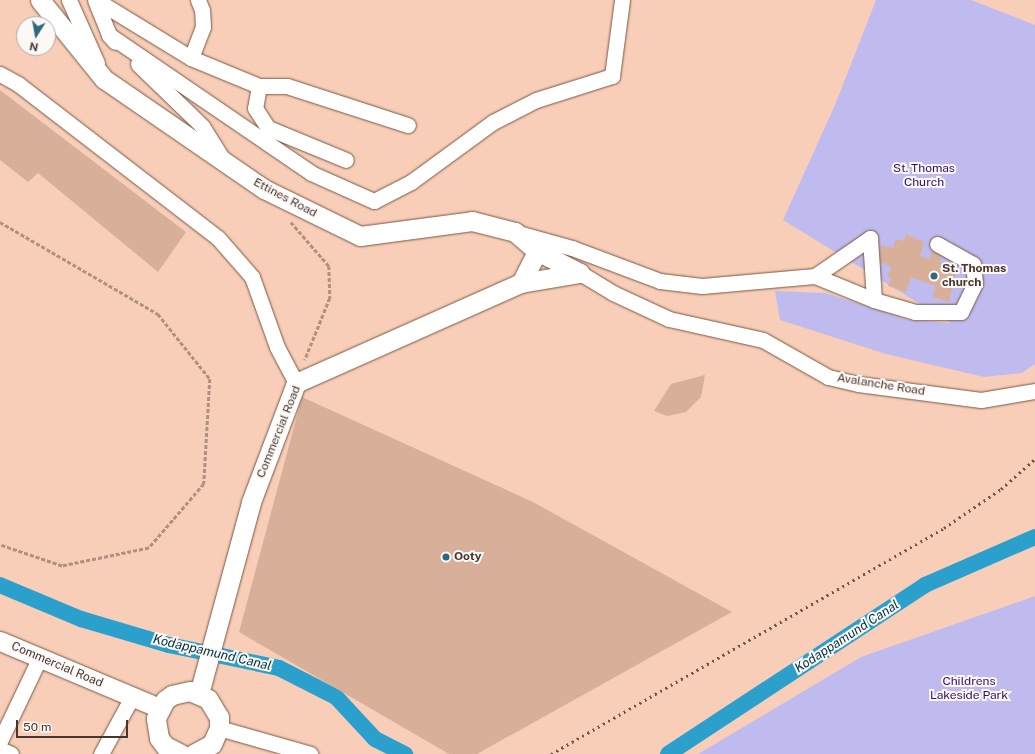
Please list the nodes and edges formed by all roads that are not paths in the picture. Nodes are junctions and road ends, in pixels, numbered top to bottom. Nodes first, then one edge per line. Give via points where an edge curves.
1 (40, 0) edge
2 (69, 0) edge
3 (96, 0) edge
4 (198, 0) edge
5 (622, 0) edge
6 (109, 36) junction
7 (191, 58) junction
8 (0, 74) edge
9 (104, 79) junction
10 (259, 86) junction
11 (408, 125) dead end
12 (346, 160) dead end
13 (226, 163) junction
14 (515, 232) junction
15 (937, 244) dead end
16 (537, 251) junction
17 (580, 273) junction
18 (815, 276) junction
19 (521, 283) junction
20 (874, 300) junction
21 (296, 383) junction
22 (1035, 391) edge
23 (0, 641) edge
24 (40, 658) junction
25 (199, 694) junction
26 (132, 697) junction
27 (159, 708) junction
28 (219, 728) junction
29 (0, 741) edge
30 (0, 749) edge
31 (11, 754) edge
32 (101, 754) edge
33 (181, 754) edge
34 (195, 754) edge
35 (310, 754) edge

1 - 9 main road, Ettines Road
2 - 9 street
3 - 6 street
3 - 7 street
4 - 7 street via 202,10 203,27
5 - 6 street via 612,76 536,100 493,122 412,182 374,201 311,173
6 - 13 street via 202,126
7 - 10 street
8 - 21 street via 18,84 218,238 252,277 277,347
9 - 13 main road, Ettines Road
10 - 11 street via 287,86
10 - 12 street via 256,108 268,128
13 - 14 main road, Ettines Road via 264,189 360,236 472,221
14 - 16 main road, Ettines Road
14 - 18 street via 572,248 660,281 702,286
15 - 20 street via 973,264 975,283 961,312 915,312
16 - 17 main road, Ettines Road
16 - 19 main road
17 - 19 main road, Commercial Road
17 - 22 street, Avalanche Road via 613,293 669,319 763,340 828,377 858,384 981,400
18 - 20 street
18 - 20 street via 870,238
19 - 21 main road, Commercial Road
21 - 25 main road, Commercial Road via 251,502
23 - 24 main road, Commercial Road
24 - 26 main road, Commercial Road
24 - 29 street
25 - 27 main road via 190,691 172,695
25 - 28 main road via 215,707
26 - 27 main road, Commercial Road
26 - 32 street
27 - 33 main road via 156,728 159,738 165,746
28 - 34 main road via 212,744
28 - 35 street
30 - 31 street

